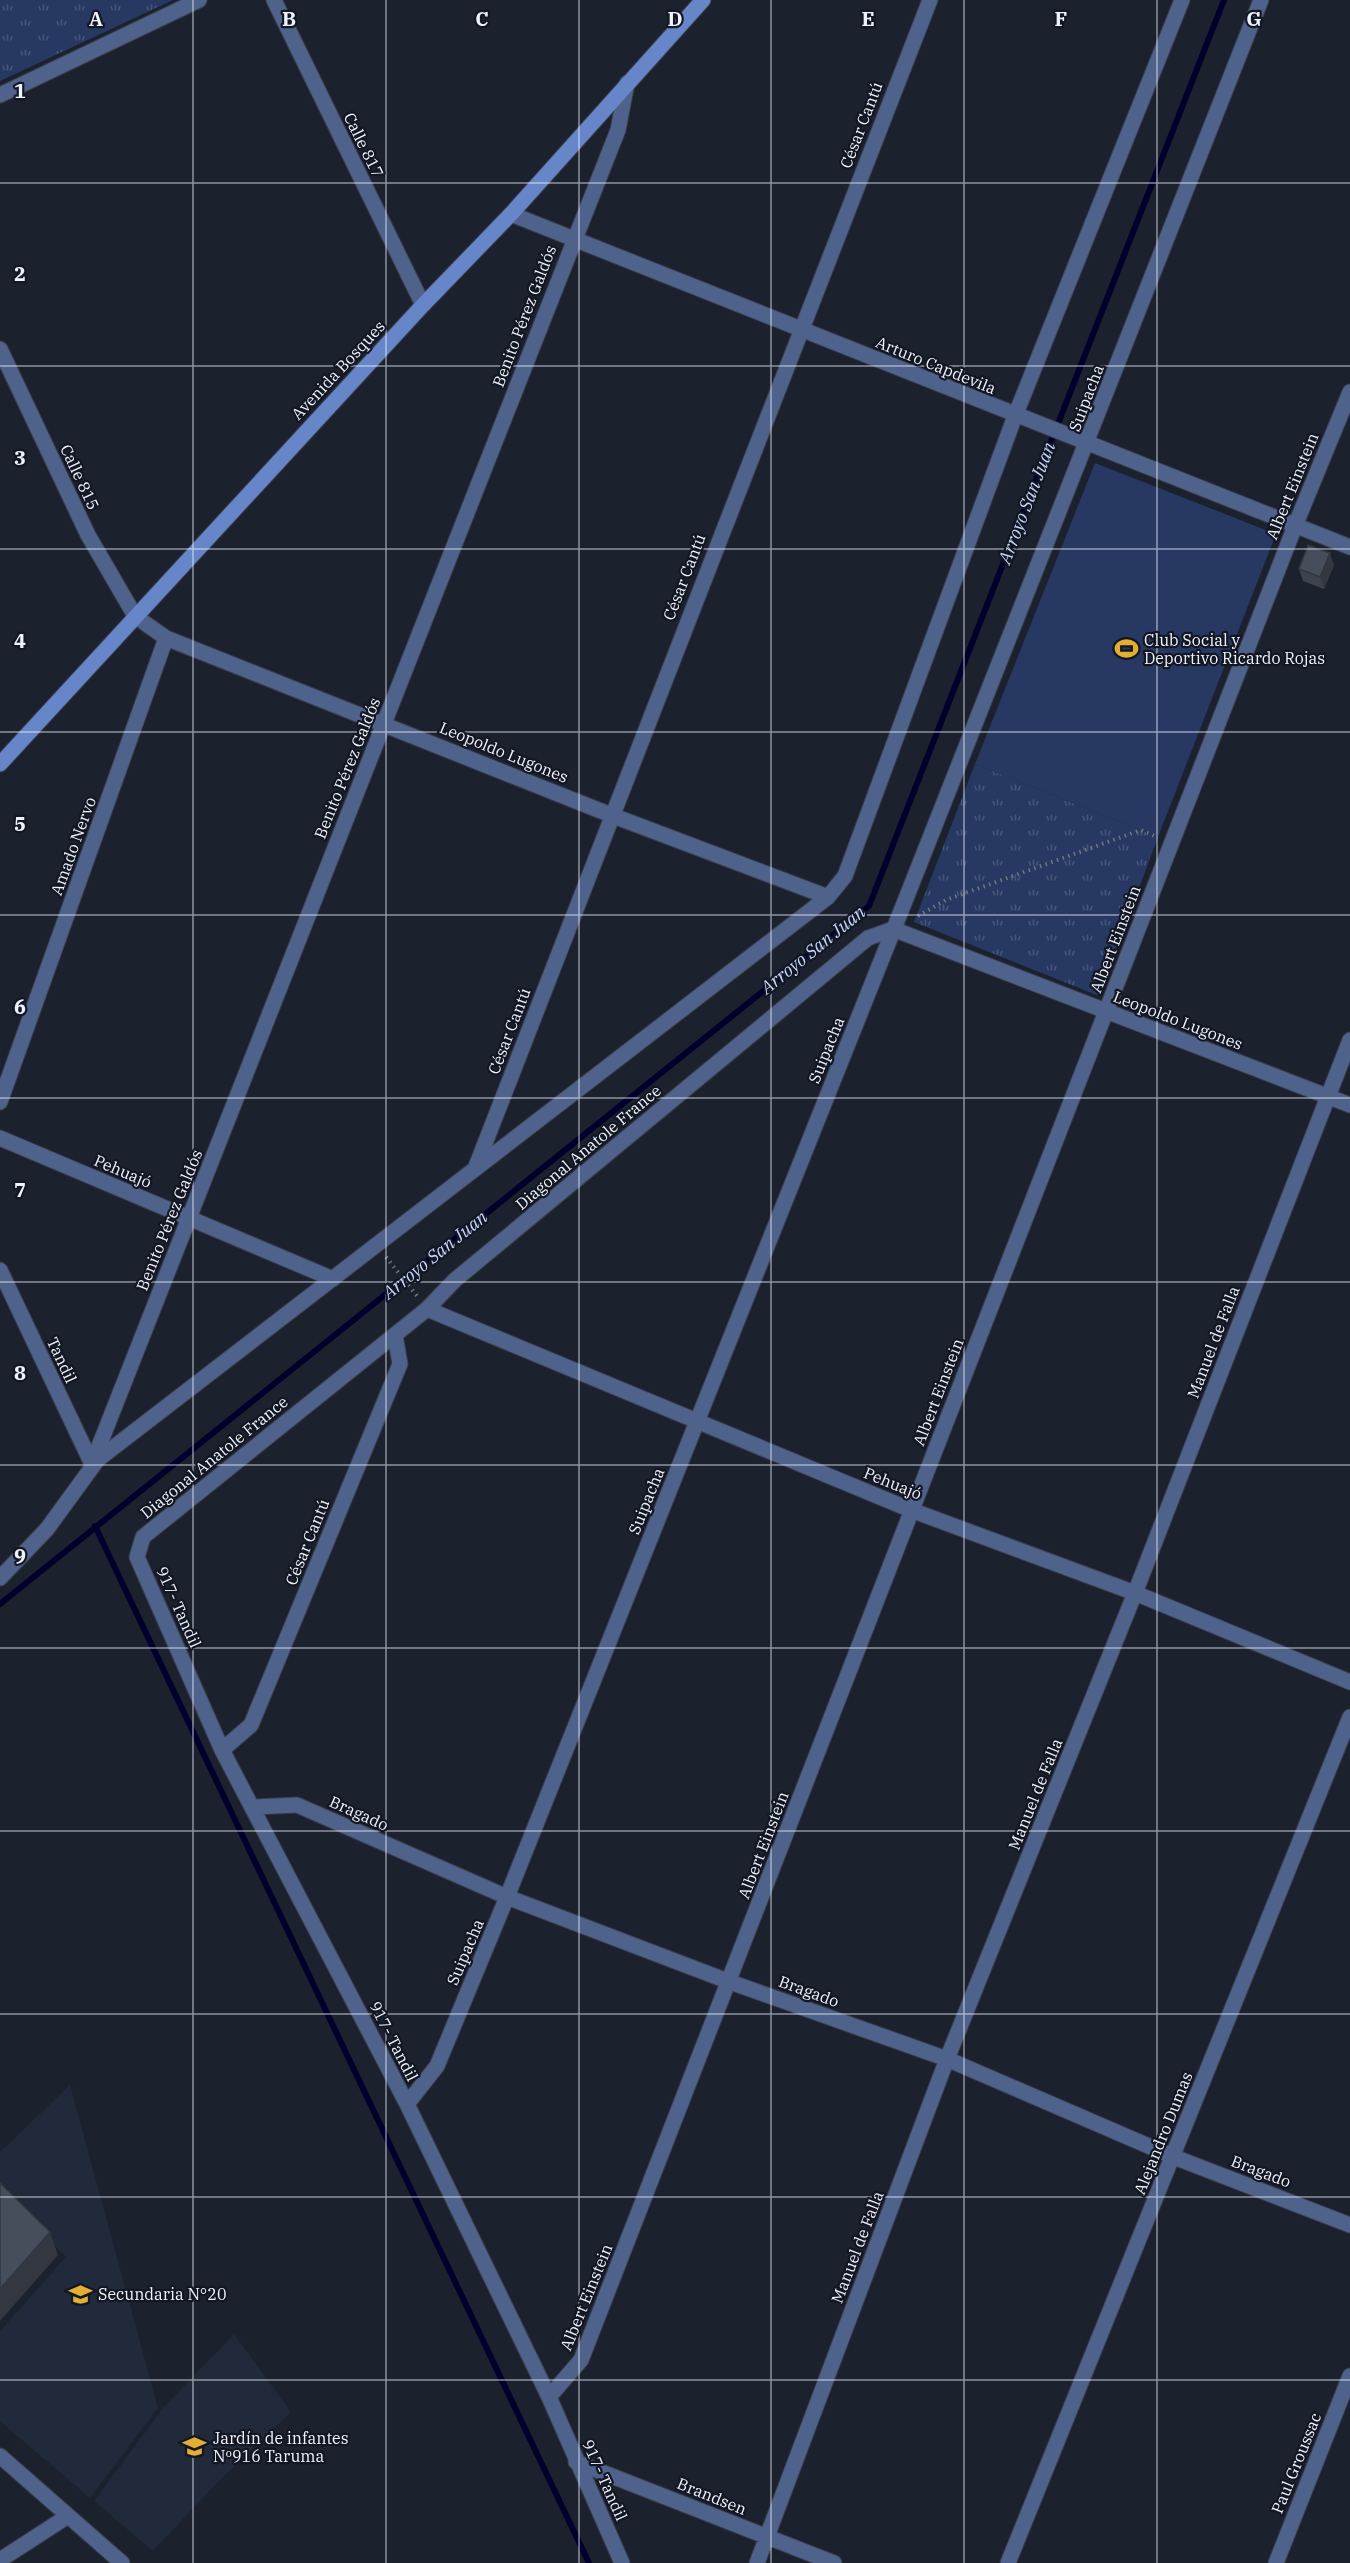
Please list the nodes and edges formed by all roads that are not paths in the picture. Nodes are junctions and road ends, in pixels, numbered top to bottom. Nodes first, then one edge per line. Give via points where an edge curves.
1 (200, 0) edge
2 (274, 0) edge
3 (704, 0) edge
4 (930, 0) edge
5 (1182, 0) edge
6 (1261, 0) edge
7 (627, 83) junction
8 (0, 95) edge
9 (511, 214) junction
10 (573, 240) junction
11 (423, 305) junction
12 (800, 330) junction
13 (0, 349) edge
14 (5, 371) edge
15 (1350, 392) edge
16 (1015, 416) junction
17 (1081, 442) junction
18 (1295, 526) junction
19 (1350, 547) edge
20 (135, 616) junction
21 (166, 638) junction
22 (384, 723) junction
23 (0, 765) edge
24 (610, 815) junction
25 (828, 897) junction
26 (893, 929) junction
27 (1106, 1012) junction
28 (1350, 1040) edge
29 (1328, 1096) junction
30 (0, 1102) edge
31 (1350, 1105) edge
32 (0, 1138) edge
33 (475, 1169) junction
34 (189, 1219) junction
35 (0, 1270) edge
36 (333, 1279) junction
37 (427, 1310) junction
38 (395, 1335) junction
39 (697, 1422) junction
40 (95, 1462) junction
41 (911, 1510) junction
42 (143, 1537) joint
43 (0, 1578) edge
44 (1135, 1593) junction
45 (1350, 1682) edge
46 (1350, 1717) edge
47 (222, 1750) junction
48 (254, 1808) junction
49 (507, 1897) junction
50 (730, 1982) junction
51 (947, 2059) junction
52 (407, 2104) junction
53 (1174, 2157) junction
54 (1350, 2225) edge
55 (1350, 2376) edge
56 (549, 2397) junction
57 (0, 2456) edge
58 (576, 2462) junction
59 (68, 2516) junction
60 (767, 2537) junction
61 (0, 2560) edge
62 (122, 2563) edge
63 (622, 2563) edge
64 (757, 2563) edge
65 (834, 2563) edge
66 (1008, 2563) edge
67 (1276, 2563) edge

1 - 8 street
2 - 11 street, Calle 817
3 - 7 main road, Avenida Bosques
4 - 12 street, César Cantú
5 - 16 street
6 - 17 street, Suipacha
7 - 9 main road, Avenida Bosques
7 - 10 street, Benito Pérez Galdós via 618,129
9 - 10 street, Arturo Capdevila
9 - 11 main road, Avenida Bosques
10 - 12 street, Arturo Capdevila
10 - 22 street, Benito Pérez Galdós
11 - 20 main road, Avenida Bosques
12 - 16 street, Arturo Capdevila
12 - 24 street, César Cantú
13 - 14 street, Calle 815
14 - 20 street, Calle 815 via 88,535
15 - 18 street, Albert Einstein
16 - 17 street, Arturo Capdevila
16 - 25 street via 844,876
17 - 18 street, Arturo Capdevila
17 - 26 street, Suipacha
18 - 19 street, Arturo Capdevila
18 - 27 street, Albert Einstein
20 - 21 street
20 - 23 main road, Avenida Bosques
21 - 22 street, Leopoldo Lugones
21 - 30 street, Amado Nervo
22 - 24 street, Leopoldo Lugones
22 - 34 street, Benito Pérez Galdós
24 - 25 street, Leopoldo Lugones
24 - 33 street, César Cantú
25 - 33 street
26 - 27 street, Leopoldo Lugones
26 - 37 street, Diagonal Anatole France via 859,945 455,1280
26 - 39 street, Suipacha
27 - 29 street, Leopoldo Lugones
27 - 41 street, Albert Einstein
28 - 29 street, Manuel de Falla
29 - 31 street, Leopoldo Lugones
29 - 44 street, Manuel de Falla
32 - 34 street, Pehuajó
33 - 36 street
34 - 36 street, Pehuajó
34 - 40 street, Benito Pérez Galdós
35 - 40 street, Tandil
36 - 40 street
37 - 38 street, Diagonal Anatole France
37 - 39 street, Pehuajó
38 - 42 street, Diagonal Anatole France
38 - 47 street, César Cantú via 400,1364 251,1725
39 - 41 street, Pehuajó
39 - 49 street, Suipacha
40 - 43 street, Benito Pérez Galdós via 47,1529
41 - 44 street, Pehuajó
41 - 50 street, Albert Einstein
42 - 47 street, 917- Tandil via 137,1557
44 - 45 street, Pehuajó
44 - 51 street, Manuel de Falla
46 - 53 street, Alejandro Dumas
47 - 48 street, 917- Tandil
48 - 49 street, Bragado via 297,1805
48 - 52 street, 917- Tandil
49 - 50 street, Bragado
49 - 52 street, Suipacha via 437,2066
50 - 51 street, Bragado
50 - 56 street, Albert Einstein via 581,2360
51 - 53 street, Bragado
51 - 60 street, Manuel de Falla
52 - 56 street, 917- Tandil
53 - 54 street, Bragado
53 - 66 street, Alejandro Dumas
55 - 67 street, Paul Groussac
56 - 58 street, 917- Tandil
57 - 59 street
58 - 60 street, Brandsen
58 - 63 street, 917- Tandil
59 - 61 street
59 - 62 street
60 - 64 street, Manuel de Falla
60 - 65 street, Brandsen

